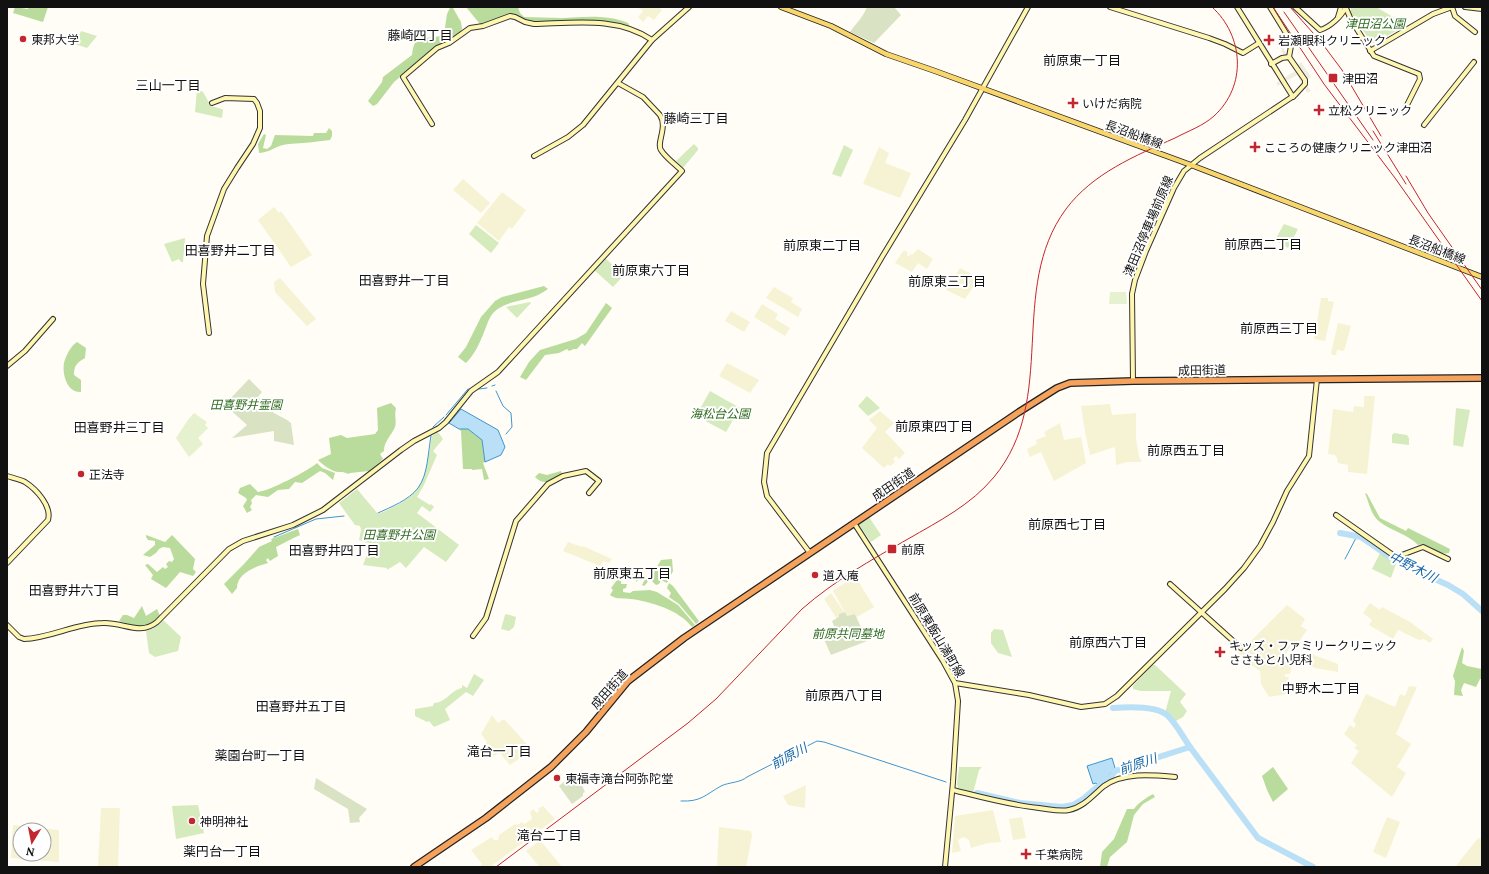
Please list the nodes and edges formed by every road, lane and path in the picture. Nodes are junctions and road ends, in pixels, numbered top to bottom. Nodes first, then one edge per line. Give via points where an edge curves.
1 (689, 7) edge
2 (781, 7) edge
3 (1028, 7) edge
4 (1110, 7) edge
5 (1237, 7) edge
6 (1270, 7) edge
7 (1295, 7) edge
8 (1341, 7) edge
9 (1346, 7) edge
10 (1452, 7) edge
11 (1465, 7) edge
12 (1482, 9) edge
13 (1338, 17) junction
14 (1326, 28) junction
15 (1475, 32) dead end
16 (1327, 33) dead end
17 (652, 40) junction
18 (1259, 43) junction
19 (1370, 51) junction
20 (1289, 57) junction
21 (1474, 62) dead end
22 (1271, 64) junction
23 (618, 83) junction
24 (983, 88) junction
25 (1292, 97) junction
26 (212, 103) dead end
27 (1404, 111) dead end
28 (432, 124) dead end
29 (1424, 125) dead end
30 (534, 156) dead end
31 (1191, 165) junction
32 (1482, 277) edge
33 (53, 319) dead end
34 (209, 333) dead end
35 (7, 366) edge
36 (1482, 378) edge
37 (1317, 379) junction
38 (1133, 381) junction
39 (7, 476) edge
40 (589, 493) dead end
41 (1336, 515) dead end
42 (854, 523) junction
43 (810, 553) junction
44 (1448, 559) dead end
45 (7, 563) edge
46 (1170, 584) dead end
47 (1202, 612) junction
48 (7, 626) edge
49 (473, 636) dead end
50 (1241, 648) dead end
51 (955, 683) junction
52 (1175, 777) dead end
53 (953, 790) junction
54 (414, 867) edge
55 (945, 867) edge

1 - 17 street
2 - 24 main road, 長沼船橋線 via 838,30 882,53
3 - 24 street
4 - 18 street via 1202,36 1243,53
5 - 18 street
6 - 20 street via 1289,38
7 - 14 street via 1320,30
8 - 13 street
9 - 13 street
9 - 19 street
10 - 15 street via 1455,16
10 - 19 street via 1433,14
11 - 12 street
13 - 14 street
14 - 16 street
17 - 23 street
17 - 28 street via 624,26 603,23 534,24 515,17 470,28 437,48 403,77
18 - 22 street
19 - 27 street via 1374,56 1418,74 1420,78
20 - 22 street
20 - 25 street, 津田沼停車場前原線 via 1305,80 1299,92
21 - 29 street
22 - 25 street
23 - 30 street via 583,125 557,144
23 - 48 street via 643,97 660,115 663,125 661,150 682,171 498,372 471,391 446,422 401,450 323,510 293,525 243,541 229,549 150,627 140,629 114,623 94,623 24,639
24 - 31 main road, 長沼船橋線
24 - 43 street via 767,453 764,482 767,496
25 - 31 street, 津田沼停車場前原線
26 - 34 street via 225,98 254,99 260,111 260,128 253,144 224,189 207,236 203,284
31 - 32 main road, 長沼船橋線
31 - 38 street, 津田沼停車場前原線 via 1180,176 1174,188 1135,280 1132,307
33 - 35 street via 25,351
36 - 37 highway, 成田街道
37 - 38 highway, 成田街道
37 - 47 street via 1308,459 1286,491 1273,522 1255,554
38 - 42 highway, 成田街道 via 1076,382 1062,386
39 - 45 street via 31,487 47,504 50,516
40 - 49 street via 599,481 586,471 564,476 548,484 516,521 486,618
41 - 44 street via 1393,555 1401,556 1423,547
42 - 43 highway, 成田街道
42 - 51 street, 前原東飯山満町線
43 - 54 highway, 成田街道 via 701,626 628,681 586,732 551,767 486,818
46 - 47 street
47 - 50 street
47 - 51 street via 1117,696 1102,705 1076,707 1029,695
51 - 53 street, 前原東飯山満町線 via 958,700
52 - 53 street via 1154,775 1112,781 1082,805 1062,811 983,799
53 - 55 street, 前原東飯山満町線

